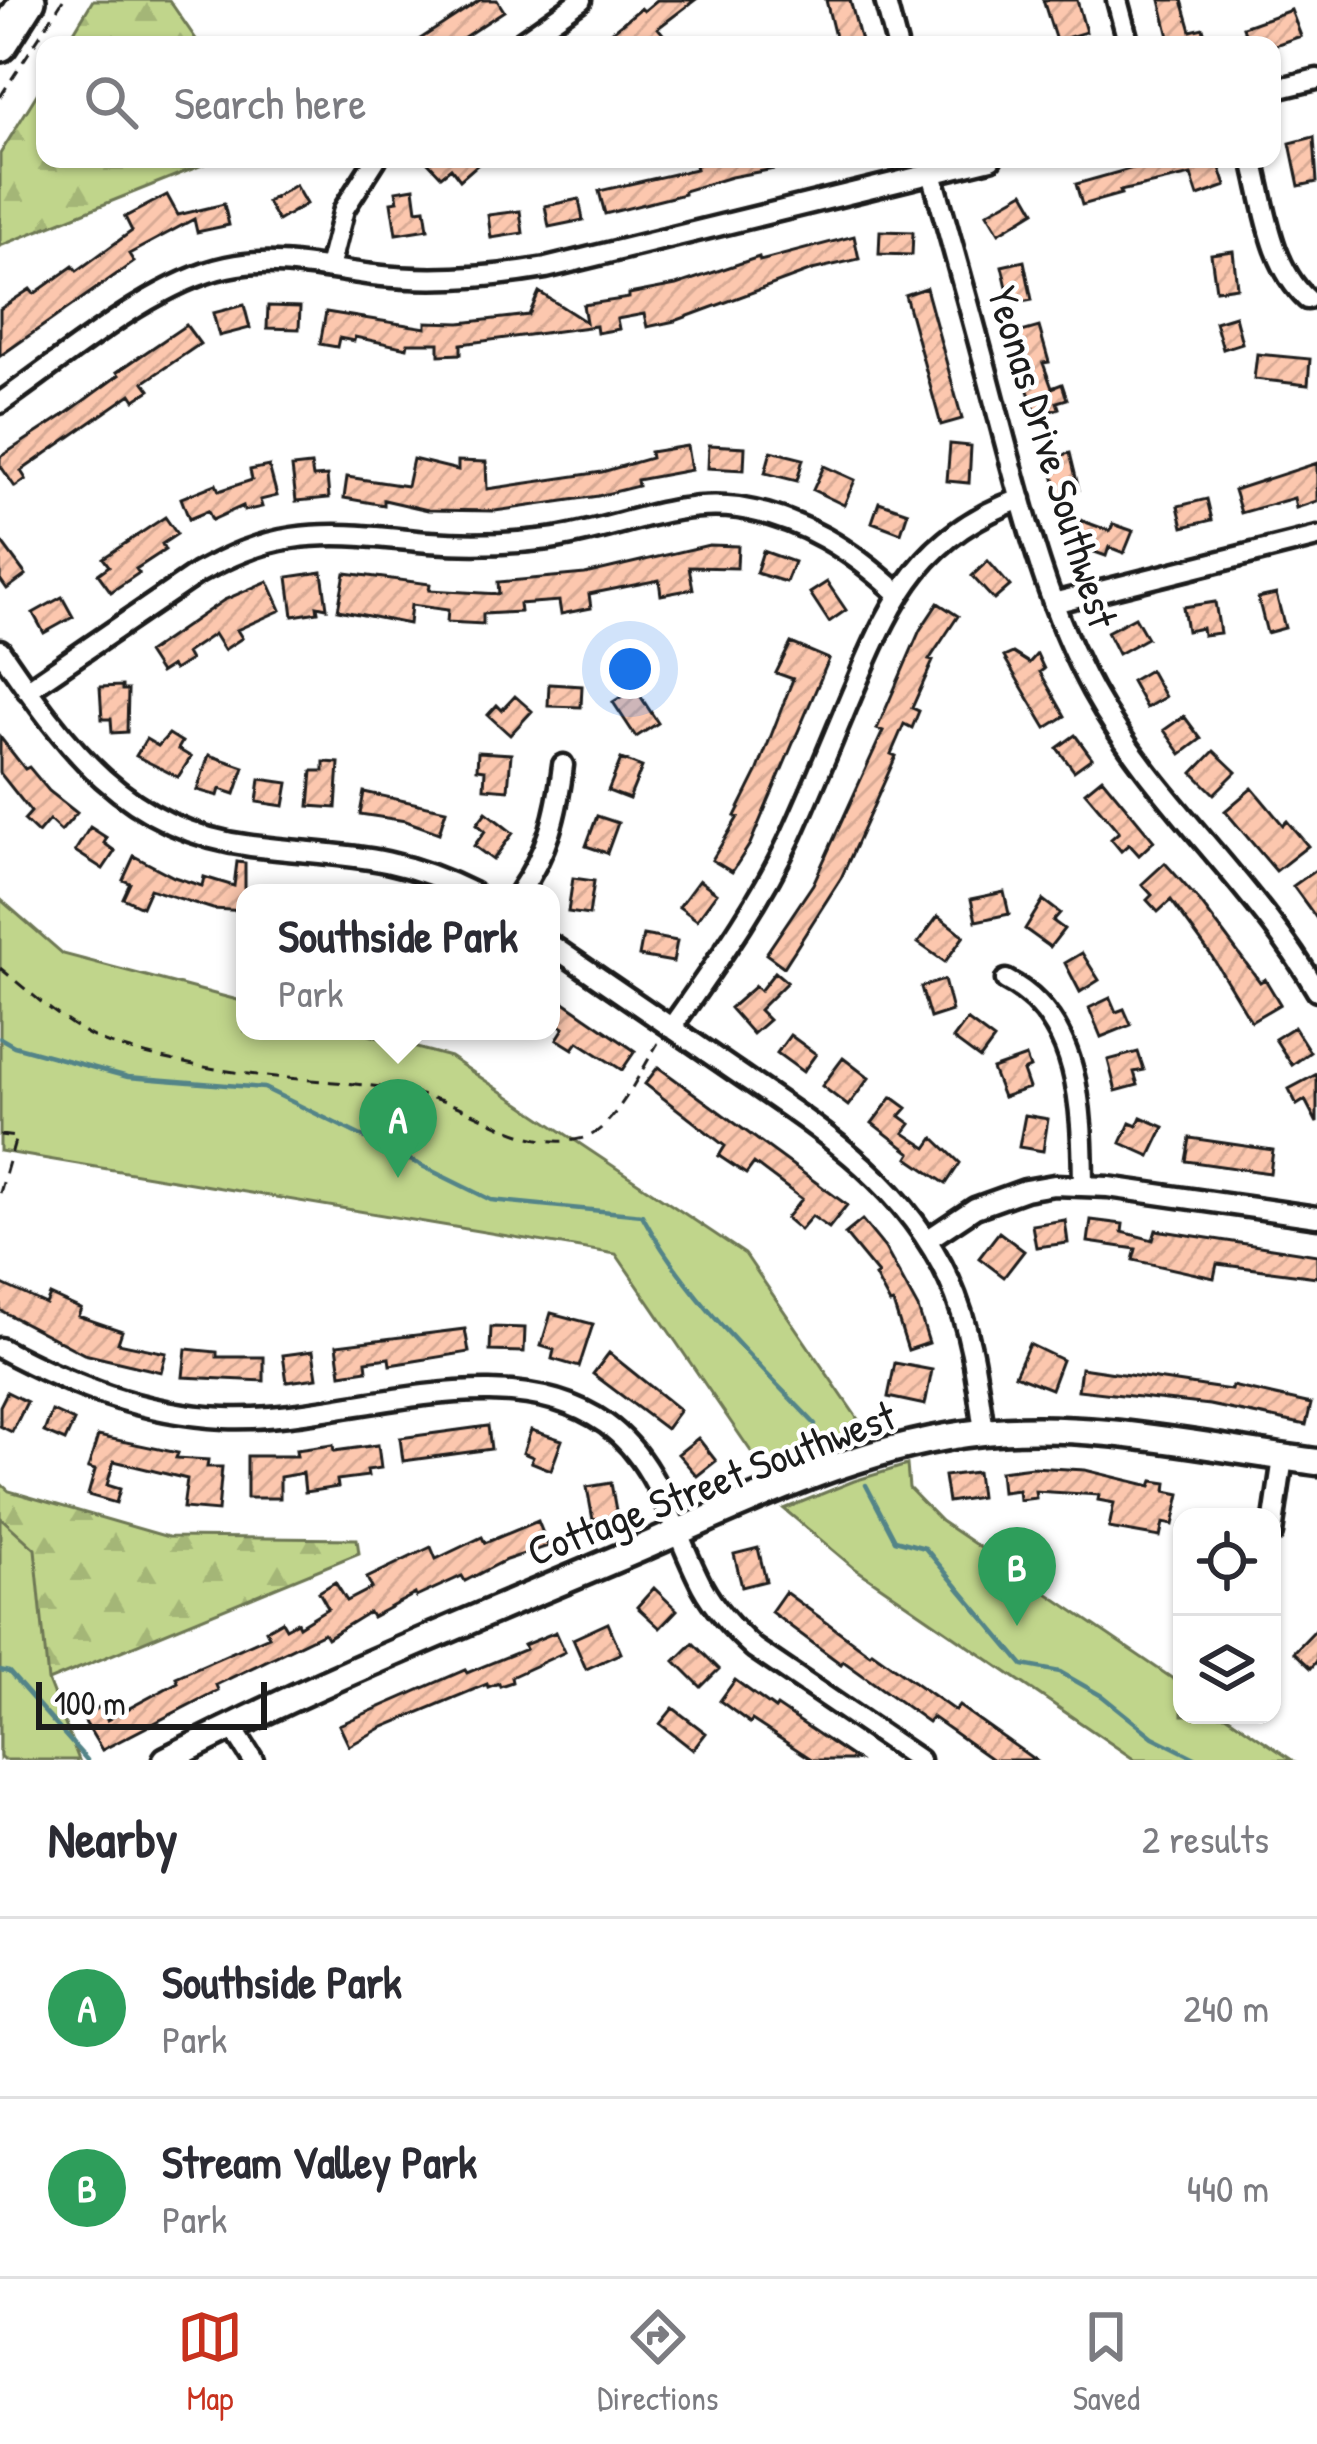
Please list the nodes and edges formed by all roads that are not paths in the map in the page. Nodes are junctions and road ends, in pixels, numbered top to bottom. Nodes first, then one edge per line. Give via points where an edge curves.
1 (28, 0) edge
2 (581, 0) edge
3 (885, 0) edge
4 (1117, 0) edge
5 (530, 36) edge
6 (895, 36) edge
7 (1127, 36) edge
8 (0, 44) edge
9 (1317, 79) edge
10 (1281, 88) edge
11 (370, 168) edge
12 (922, 168) edge
13 (931, 168) edge
14 (1255, 168) edge
15 (329, 268) junction
16 (1307, 299) dead end
17 (0, 403) edge
18 (1021, 499) junction
19 (1317, 537) edge
20 (898, 592) junction
21 (1053, 603) junction
22 (0, 650) edge
23 (27, 690) junction
24 (563, 765) dead end
25 (452, 884) edge
26 (524, 884) edge
27 (560, 951) edge
28 (1006, 980) dead end
29 (1317, 991) edge
30 (669, 1027) junction
31 (1083, 1184) junction
32 (1317, 1216) edge
33 (927, 1240) junction
34 (0, 1348) edge
35 (984, 1432) junction
36 (1282, 1458) junction
37 (1317, 1462) edge
38 (1275, 1508) edge
39 (679, 1533) junction
40 (232, 1727) junction
41 (166, 1760) edge
42 (253, 1760) edge
43 (919, 1760) edge

1 - 8 highway
2 - 5 street
3 - 6 street
4 - 7 street
9 - 10 street
11 - 15 street via 344,209
12 - 15 street via 502,276 423,279
13 - 18 street, Yeonas Drive Southwest
14 - 16 street via 1279,259
15 - 17 street via 257,262 202,274
18 - 20 street via 963,525
18 - 21 street, Yeonas Drive Southwest
19 - 21 street
20 - 23 street via 822,535 734,508 680,510 508,543 306,536 258,546 198,573
20 - 30 street via 769,880
21 - 29 street, Yeonas Drive Southwest via 1118,731
22 - 23 street
23 - 25 street via 96,774 181,827 248,845 403,863
24 - 26 street via 556,821
27 - 30 street
28 - 31 street via 1039,1001 1061,1035 1078,1094
30 - 33 street via 854,1156
31 - 32 street
31 - 33 street via 1000,1197
33 - 35 street via 969,1337
34 - 39 street via 88,1390 218,1418 484,1390 536,1392 586,1411 627,1442
35 - 36 street, Cottage Street Southwest via 1065,1430
35 - 39 street, Cottage Street Southwest via 854,1460
36 - 37 street, Cottage Street Southwest
36 - 38 street
39 - 40 street, Cottage Street Southwest
39 - 43 street via 702,1586 735,1631
40 - 41 street, Cottage Street Southwest
40 - 42 street

